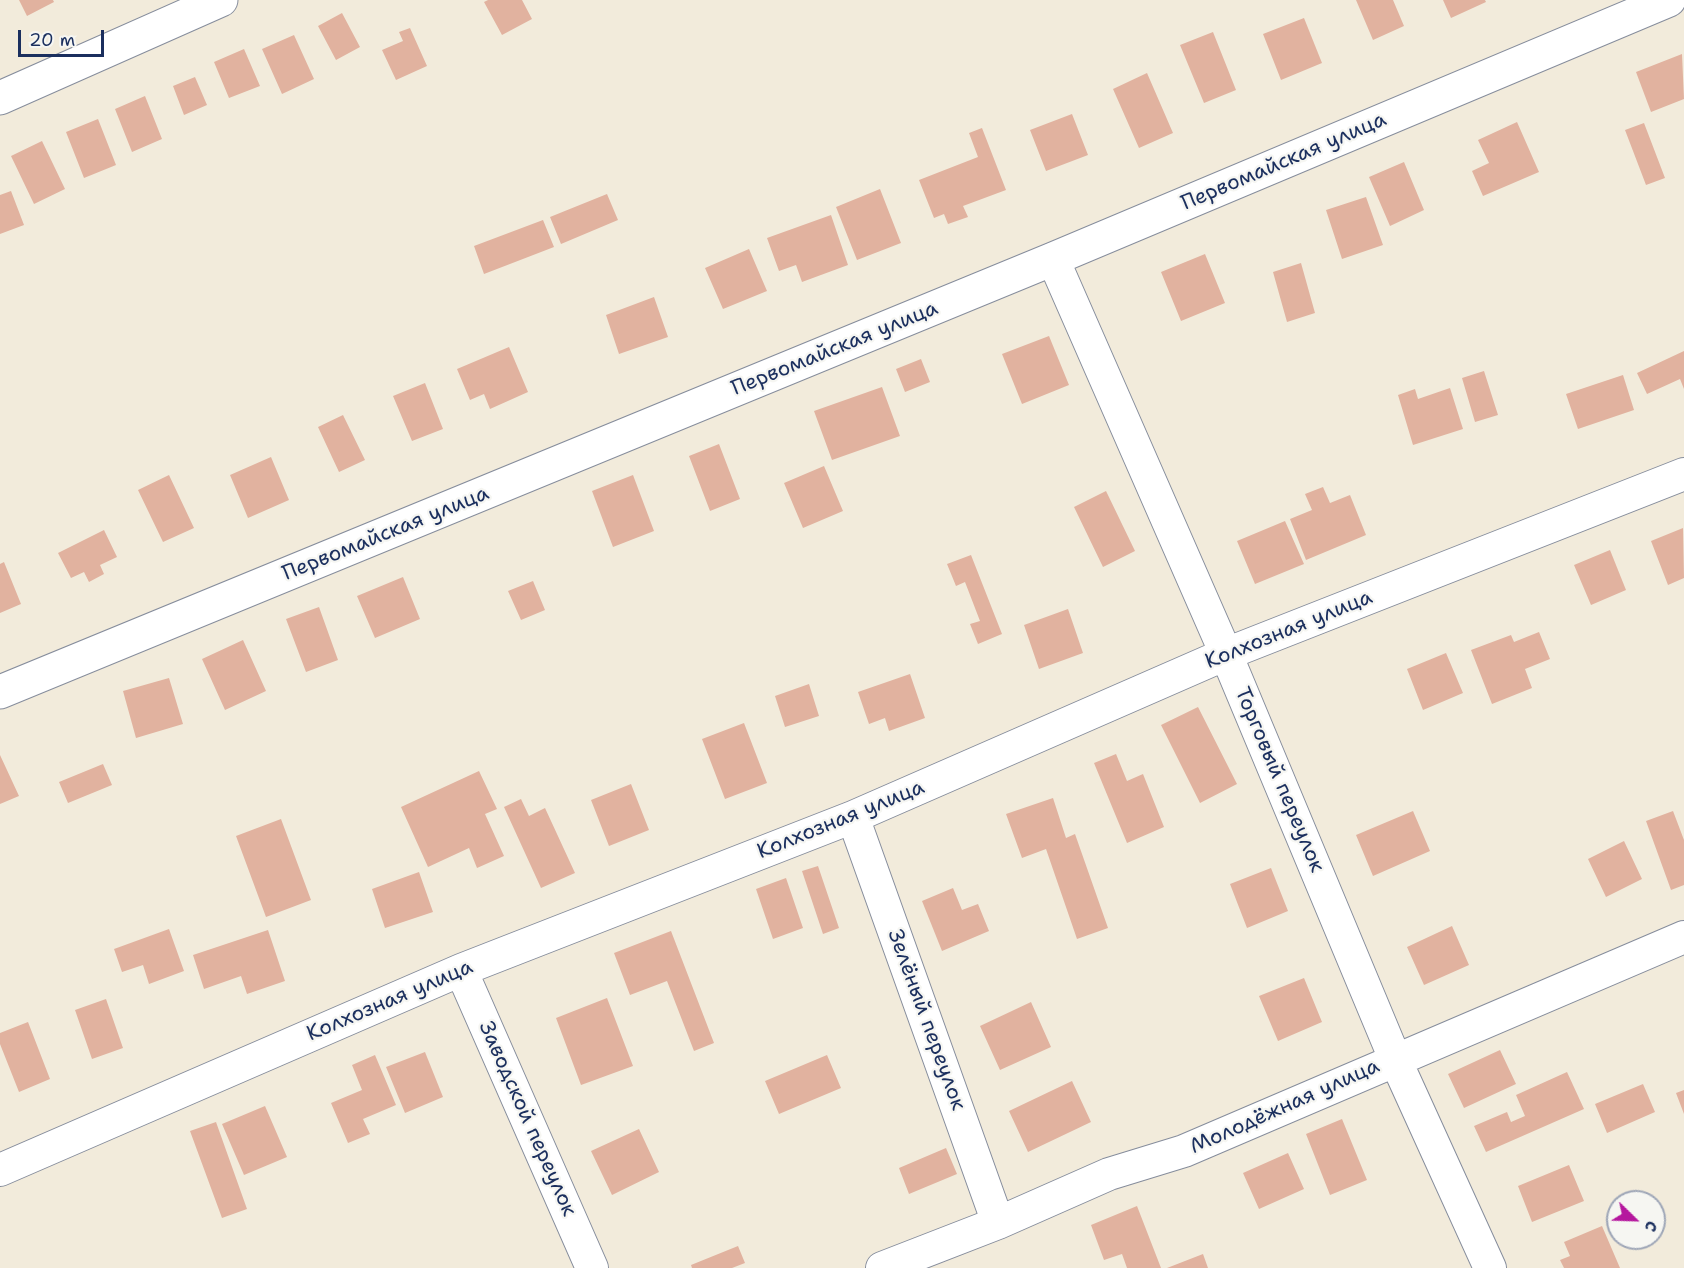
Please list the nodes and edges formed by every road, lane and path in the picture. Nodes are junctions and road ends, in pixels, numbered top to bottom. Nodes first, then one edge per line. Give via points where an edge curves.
1 (220, 0) edge
2 (1669, 0) edge
3 (0, 98) edge
4 (1053, 259) junction
5 (1684, 474) edge
6 (1226, 654) junction
7 (0, 692) edge
8 (853, 817) junction
9 (1684, 937) edge
10 (461, 970) junction
11 (1395, 1059) junction
12 (0, 1170) edge
13 (998, 1223) junction
14 (592, 1268) edge
15 (882, 1268) edge
16 (1490, 1268) edge

1 - 3 street
2 - 4 street, Первомайская улица
4 - 6 street, Торговый переулок
4 - 7 street, Первомайская улица
5 - 6 street, Колхозная улица
6 - 8 street, Колхозная улица
6 - 11 street, Торговый переулок
8 - 10 street, Колхозная улица
8 - 13 street, Зелёный переулок
9 - 11 street, Молодёжная улица
10 - 12 street, Колхозная улица
10 - 14 street, Заводской переулок
11 - 13 street, Молодёжная улица via 1184,1151 1109,1173
11 - 16 street, Торговый переулок
13 - 15 street, Молодёжная улица

